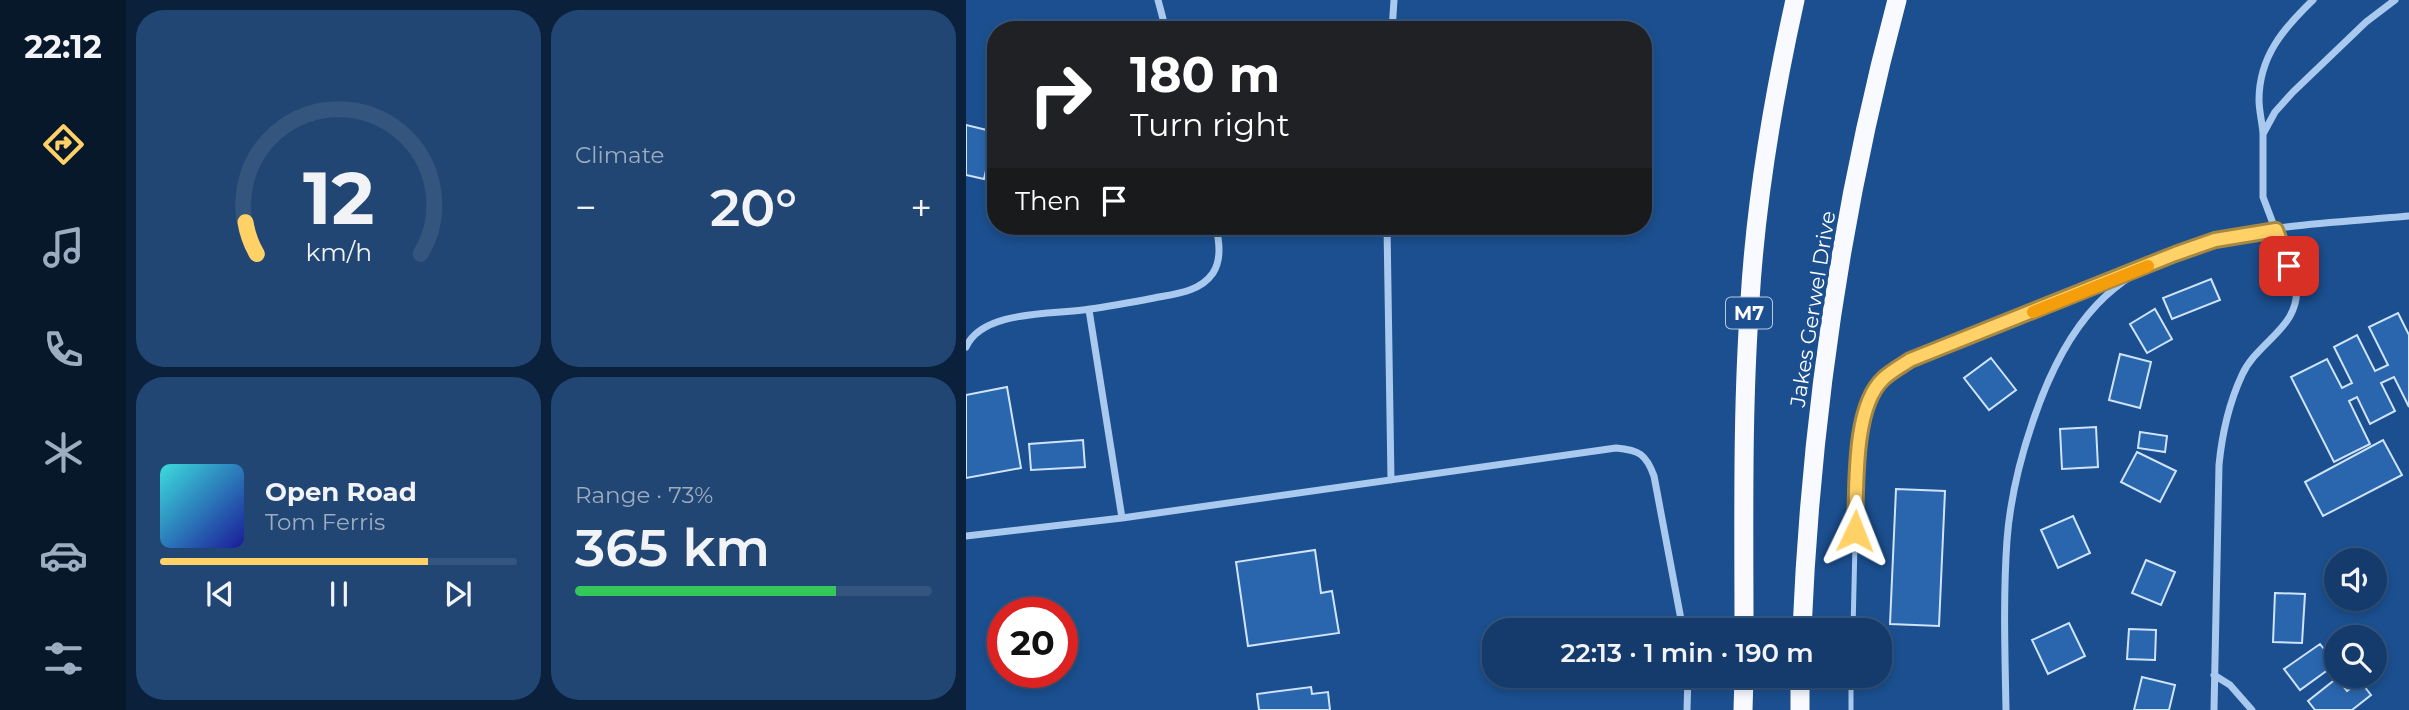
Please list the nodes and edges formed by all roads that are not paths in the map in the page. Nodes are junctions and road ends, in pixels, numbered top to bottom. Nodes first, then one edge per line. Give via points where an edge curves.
1 (1158, 0) edge
2 (1394, 0) edge
3 (1795, 0) edge
4 (1897, 0) edge
5 (2313, 0) edge
6 (2395, 0) edge
7 (1164, 21) edge
8 (1393, 21) edge
9 (2263, 134) junction
10 (2409, 216) edge
11 (2276, 230) junction
12 (1217, 235) edge
13 (1387, 235) edge
14 (2143, 268) junction
15 (1089, 310) junction
16 (966, 348) edge
17 (1391, 480) junction
18 (1122, 518) junction
19 (966, 536) edge
20 (1681, 618) edge
21 (1744, 618) edge
22 (1803, 618) edge
23 (1853, 618) edge
24 (2214, 675) junction
25 (1688, 688) edge
26 (1744, 688) edge
27 (1800, 688) edge
28 (1851, 688) edge
29 (1687, 710) edge
30 (1743, 710) edge
31 (1800, 710) edge
32 (1850, 710) edge
33 (2006, 710) edge
34 (2214, 710) edge
35 (2252, 710) edge

1 - 7 street
2 - 8 street
3 - 21 highway, M7 via 1768,140 1751,275 1745,388
4 - 22 highway, Jakes Gerwel Drive via 1862,148 1834,308 1816,448
5 - 9 street via 2286,26 2265,64 2259,99
6 - 9 street via 2293,92
9 - 11 street via 2263,197
10 - 11 street
11 - 14 street via 2215,240
11 - 24 street via 2298,296 2288,323 2243,373 2223,431 2218,465
12 - 15 street via 1219,257 1213,272 1188,292
13 - 17 street
14 - 23 lane via 1910,360 1882,380 1863,419 1857,458
14 - 33 street via 2092,307 2065,344 2045,384 2028,436 2007,539
15 - 16 street via 1027,315 990,324
15 - 18 street
17 - 18 street
17 - 20 street via 1632,449 1649,462 1654,476
18 - 19 street
24 - 34 street
24 - 35 street via 2241,695
25 - 29 street
26 - 30 highway
27 - 31 highway
28 - 32 lane

